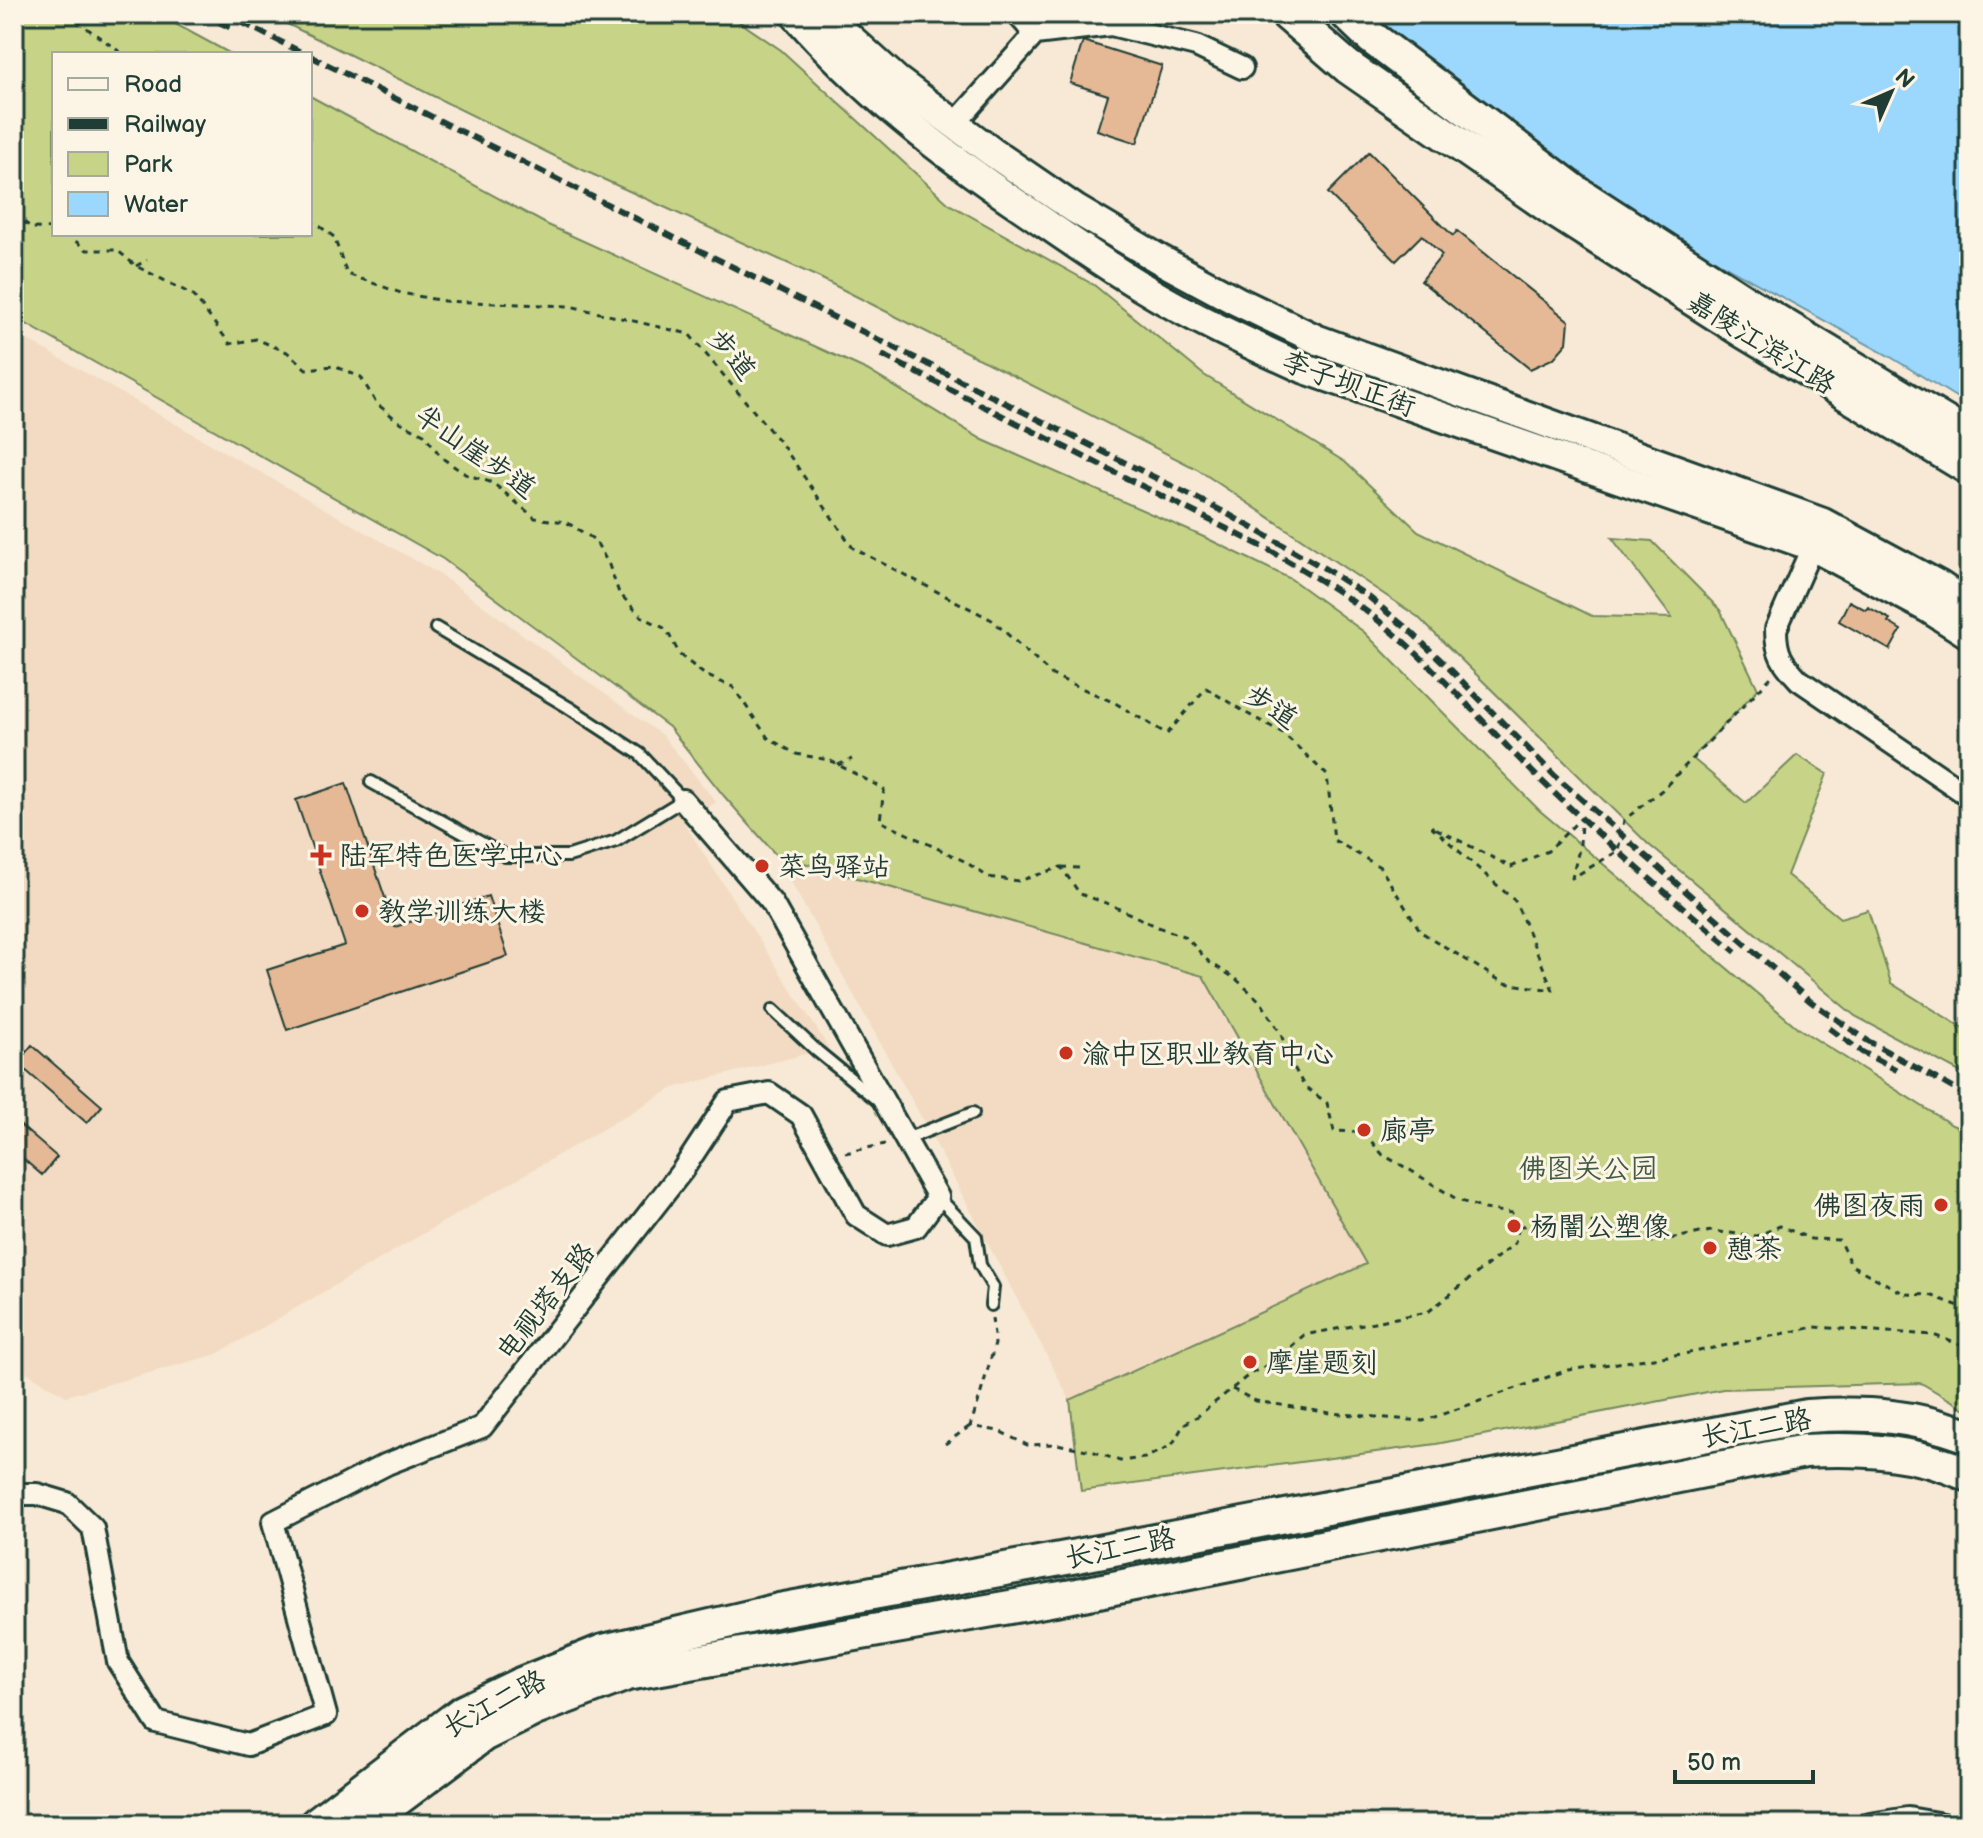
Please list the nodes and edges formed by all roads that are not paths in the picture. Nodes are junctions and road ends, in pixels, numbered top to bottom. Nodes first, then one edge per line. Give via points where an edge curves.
1 (795, 14) edge
2 (827, 14) edge
3 (1017, 14) edge
4 (1287, 14) edge
5 (1347, 14) edge
6 (1035, 34) junction
7 (1242, 68) dead end
8 (954, 125) junction
9 (1566, 202) junction
10 (1969, 437) edge
11 (1969, 468) edge
12 (1817, 534) junction
13 (1934, 597) junction
14 (1969, 606) edge
15 (436, 628) dead end
16 (1969, 634) edge
17 (371, 782) dead end
18 (1969, 796) edge
19 (683, 800) junction
20 (773, 1010) dead end
21 (888, 1109) junction
22 (973, 1113) dead end
23 (906, 1139) junction
24 (938, 1197) junction
25 (991, 1305) road end
26 (1969, 1436) edge
27 (1969, 1475) edge
28 (14, 1494) edge
29 (316, 1824) edge
30 (364, 1824) edge
31 (1870, 1824) edge
32 (1943, 1824) edge

1 - 12 main road, 李子坝正街 via 879,99 966,169 1143,288 1226,333 1305,369
2 - 8 main road, 李子坝正街
3 - 6 street
4 - 9 main road via 1348,67
5 - 9 main road
6 - 7 street via 1111,25 1196,46
6 - 8 street
8 - 12 main road, 李子坝正街 via 1147,252 1318,340
9 - 10 main road, 嘉陵江滨江路
9 - 11 main road, 嘉陵江滨江路 via 1743,331
12 - 13 main road, 李子坝正街
12 - 18 street via 1776,629 1783,664
13 - 14 main road, 李子坝正街
13 - 16 main road, 李子坝正街
15 - 19 lane via 640,754
17 - 19 lane via 505,856 569,856 616,841
19 - 21 street via 772,903
20 - 21 lane
21 - 23 street
22 - 23 lane
23 - 24 street
24 - 25 lane via 976,1237 980,1265 993,1287
24 - 28 street, 电视塔支路 via 916,1227 887,1235 856,1215 801,1115 769,1093 728,1101 682,1171 482,1427 387,1464 273,1522 326,1715 248,1745 156,1722 118,1662 93,1528 67,1503
26 - 29 main road, 长江二路 via 1891,1416 1807,1416 779,1610 603,1651 463,1712
27 - 30 main road, 长江二路 via 1929,1459 1884,1451 1805,1451 1078,1595 627,1674 483,1735
31 - 32 street via 1908,1818

